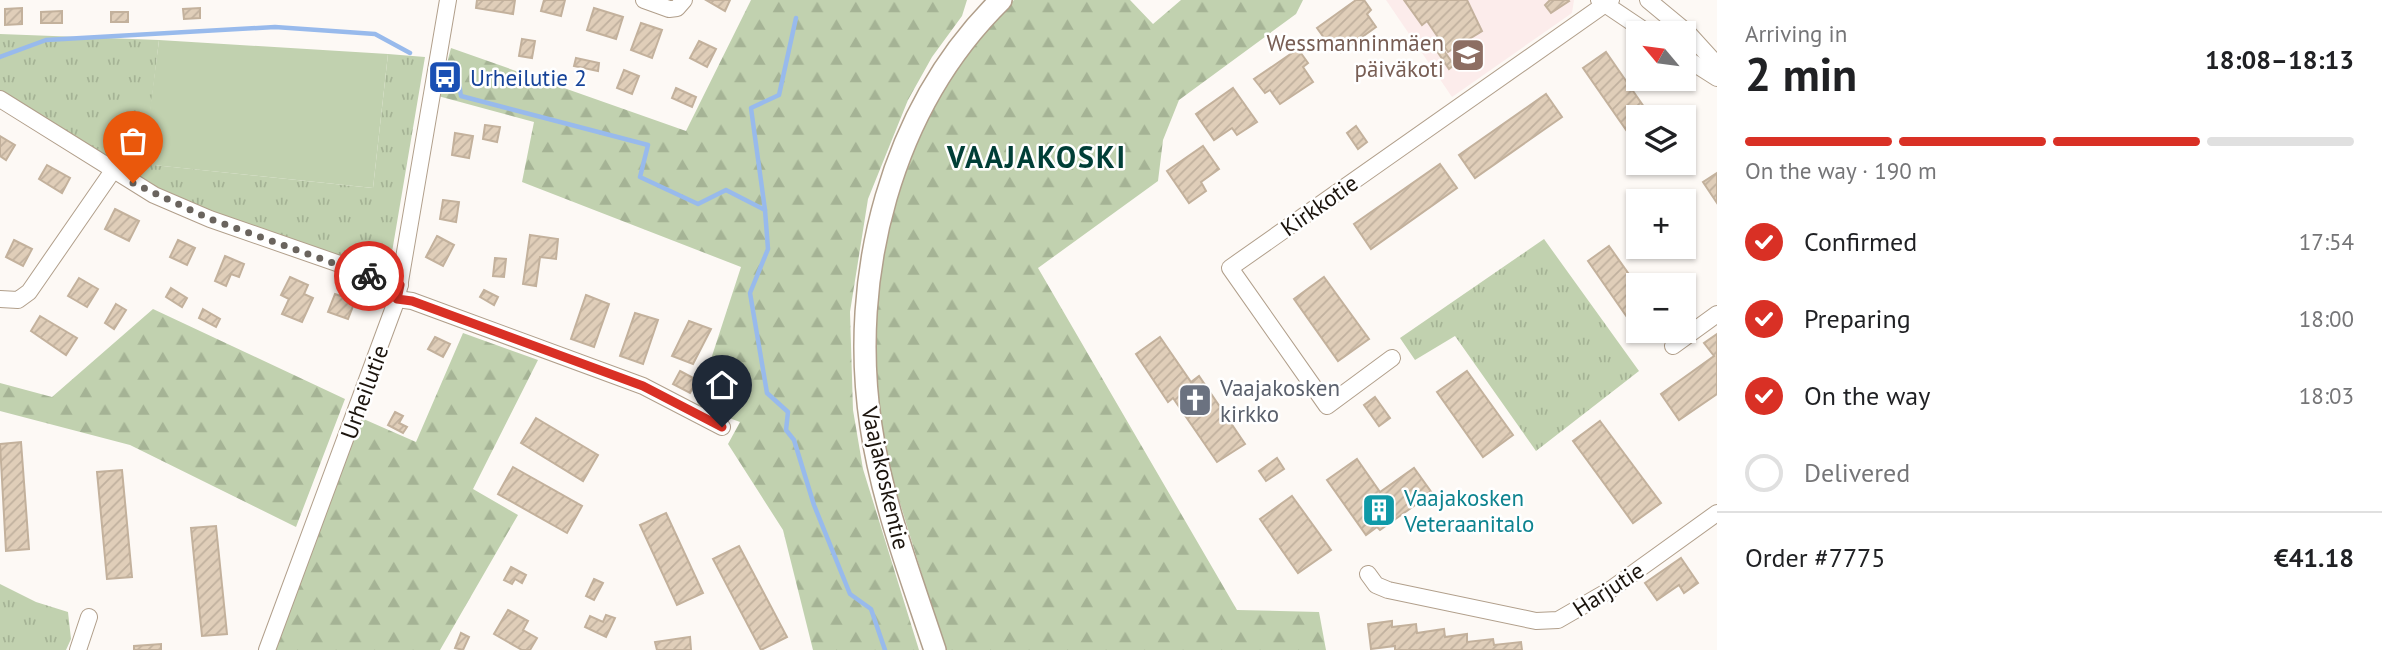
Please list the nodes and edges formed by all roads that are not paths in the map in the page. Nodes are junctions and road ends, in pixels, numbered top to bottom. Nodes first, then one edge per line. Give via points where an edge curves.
1 (449, 0) edge
2 (644, 0) edge
3 (684, 0) edge
4 (1000, 0) edge
5 (1648, 0) edge
6 (1606, 2) edge
7 (1632, 21) edge
8 (1696, 65) edge
9 (1717, 65) edge
10 (1717, 78) edge
11 (0, 99) edge
12 (112, 172) junction
13 (399, 292) junction
14 (0, 299) edge
15 (1717, 314) edge
16 (1673, 346) dead end
17 (1392, 358) dead end
18 (722, 427) dead end
19 (1717, 513) edge
20 (1368, 574) dead end
21 (89, 617) dead end
22 (78, 650) edge
23 (267, 650) edge
24 (935, 650) edge

1 - 13 street, Urheilutie
2 - 3 street via 669,9
4 - 24 main road, Vaajakoskentie via 944,67 900,157 883,209 865,312 864,365 871,428
5 - 9 street
6 - 7 street
6 - 17 street, Kirkkotie via 1230,268 1327,406
8 - 10 street
11 - 12 street
12 - 13 street via 210,219
12 - 14 street via 29,292 18,300
13 - 18 street via 412,301 643,386
13 - 23 street, Urheilutie
15 - 16 street
19 - 20 street, Harjutie via 1610,590 1558,620 1536,621 1388,590 1376,585
21 - 22 street

